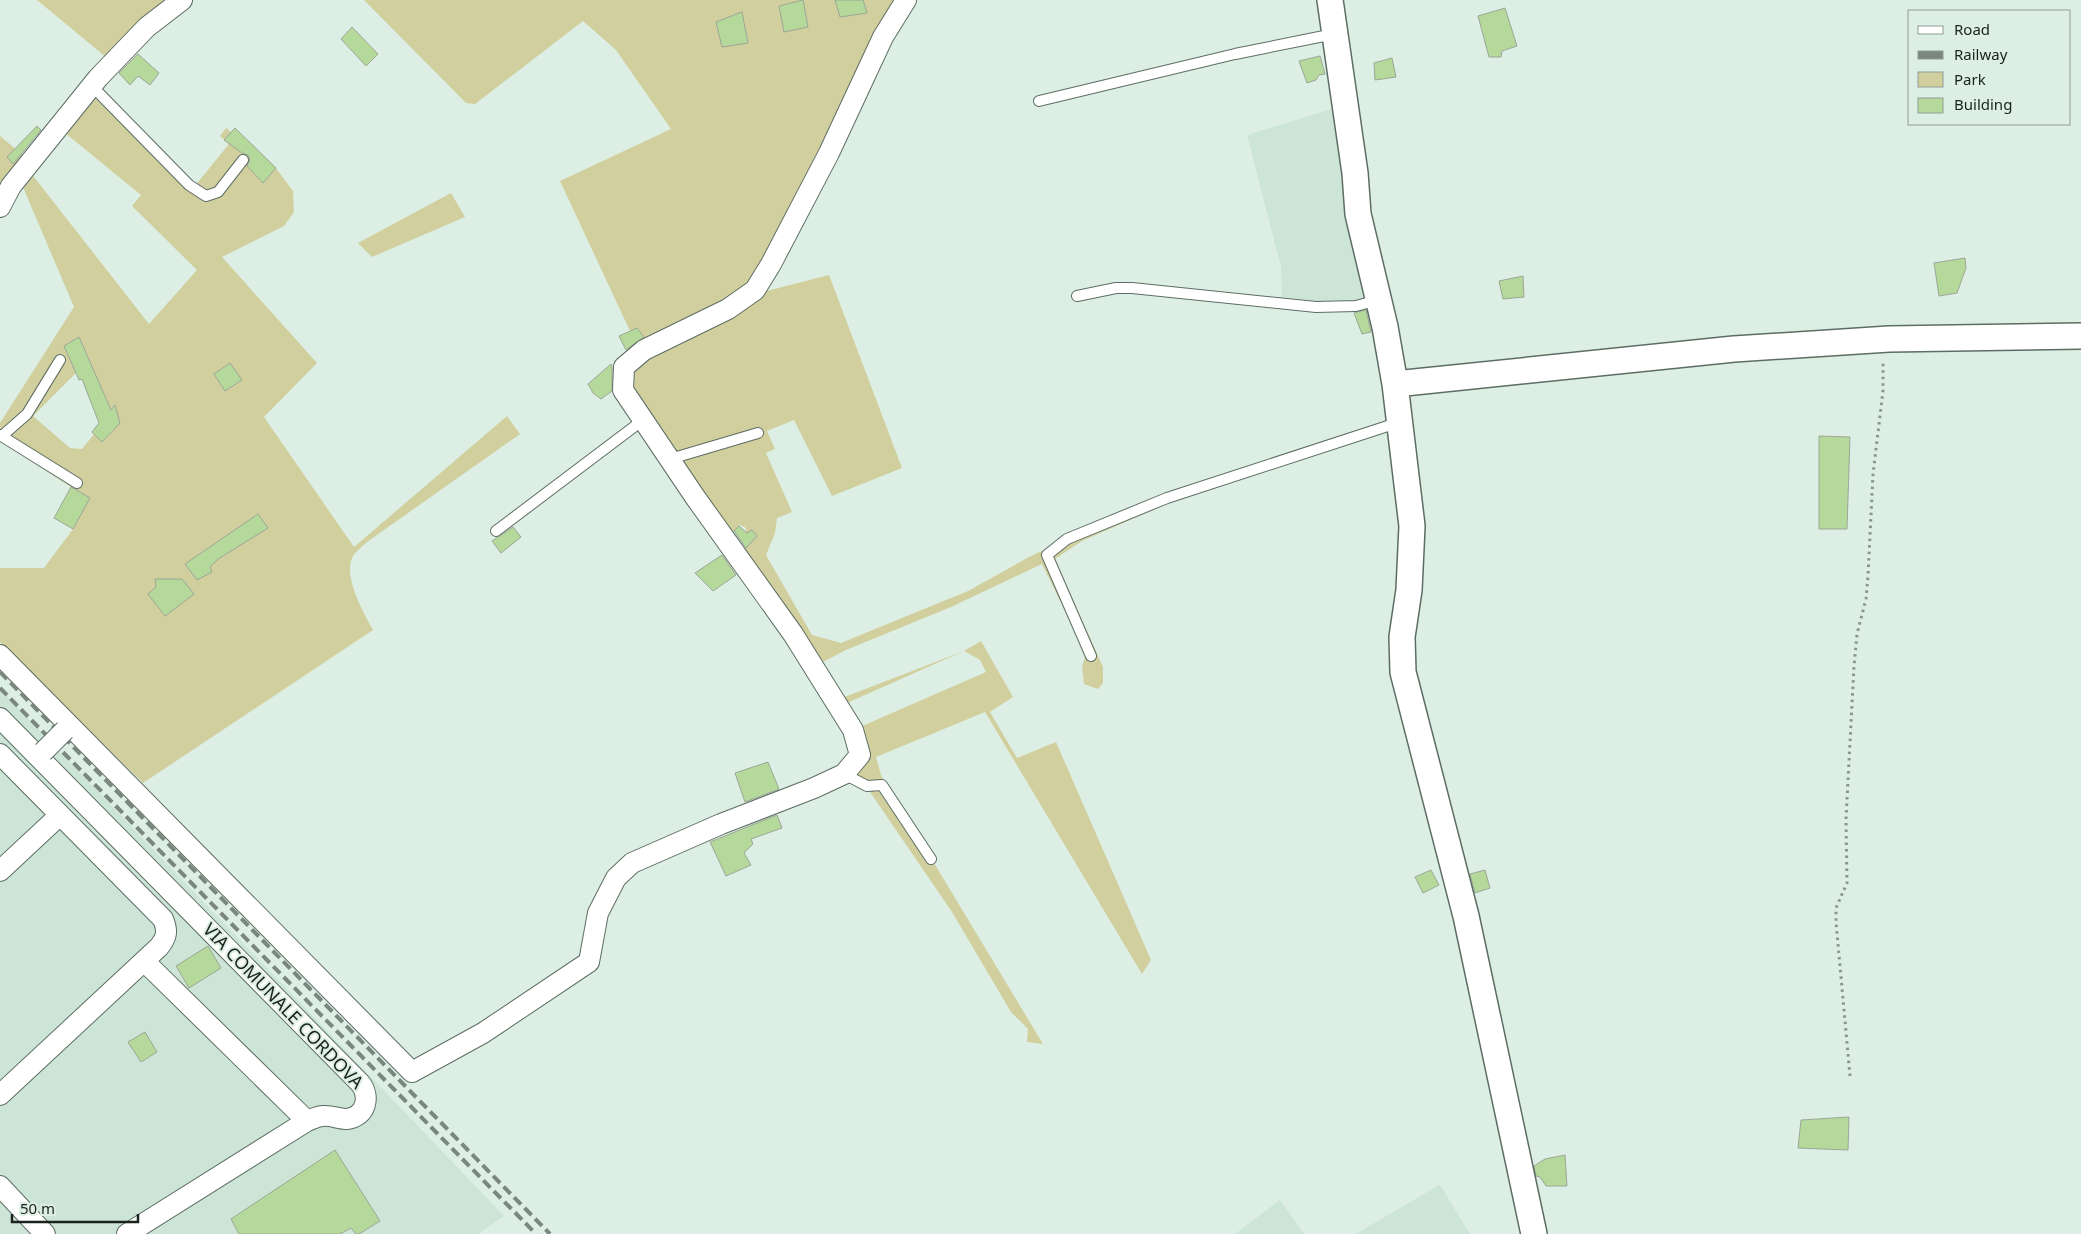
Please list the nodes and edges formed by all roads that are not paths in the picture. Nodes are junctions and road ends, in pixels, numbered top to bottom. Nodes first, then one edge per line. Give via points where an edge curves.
1 (182, 0) edge
2 (906, 0) edge
3 (1330, 0) edge
4 (1335, 34) junction
5 (92, 86) junction
6 (1039, 101) dead end
7 (243, 160) dead end
8 (0, 206) edge
9 (1077, 296) dead end
10 (1379, 300) junction
11 (2081, 336) edge
12 (60, 360) dead end
13 (1395, 384) junction
14 (643, 420) junction
15 (1400, 422) junction
16 (758, 432) dead end
17 (1, 436) edge
18 (670, 459) junction
19 (76, 483) dead end
20 (496, 531) dead end
21 (0, 655) edge
22 (1091, 656) dead end
23 (0, 718) edge
24 (67, 728) junction
25 (0, 754) edge
26 (40, 755) junction
27 (844, 774) junction
28 (60, 815) junction
29 (931, 859) dead end
30 (0, 871) edge
31 (144, 961) junction
32 (0, 1095) edge
33 (308, 1121) junction
34 (0, 1186) edge
35 (45, 1234) edge
36 (127, 1234) edge
37 (1534, 1234) edge

1 - 5 street via 147,27
2 - 14 street via 883,38 829,153 755,290 728,309 644,350 624,367 623,390
3 - 4 street
4 - 6 lane via 1235,54
4 - 10 street via 1358,214
5 - 7 lane via 189,185 206,196 218,192
5 - 8 street via 11,186
9 - 10 lane via 1124,288 1316,307 1356,306
10 - 13 street
11 - 13 street via 1882,340 1734,349
12 - 17 lane via 27,414
13 - 15 street
14 - 18 street
14 - 20 lane
15 - 22 lane via 1167,498 1067,539 1048,555
15 - 37 street via 1412,526 1409,590 1402,637 1403,672 1466,916
16 - 18 lane
17 - 19 lane
18 - 27 street via 793,634 853,730 860,755
21 - 24 street
23 - 26 street
24 - 26 street, bridge
24 - 27 street via 250,906 412,1072 483,1033 589,962 598,913 616,878 632,864
25 - 28 street
26 - 33 street, VIA COMUNALE CORDOVA via 364,1088 366,1101 355,1117 321,1116
27 - 29 lane via 867,786 882,785
28 - 30 street
28 - 31 street via 163,919 167,928 166,938
31 - 32 street
31 - 33 street
33 - 36 street, VIA COMUNALE CORDOVA
34 - 35 street

